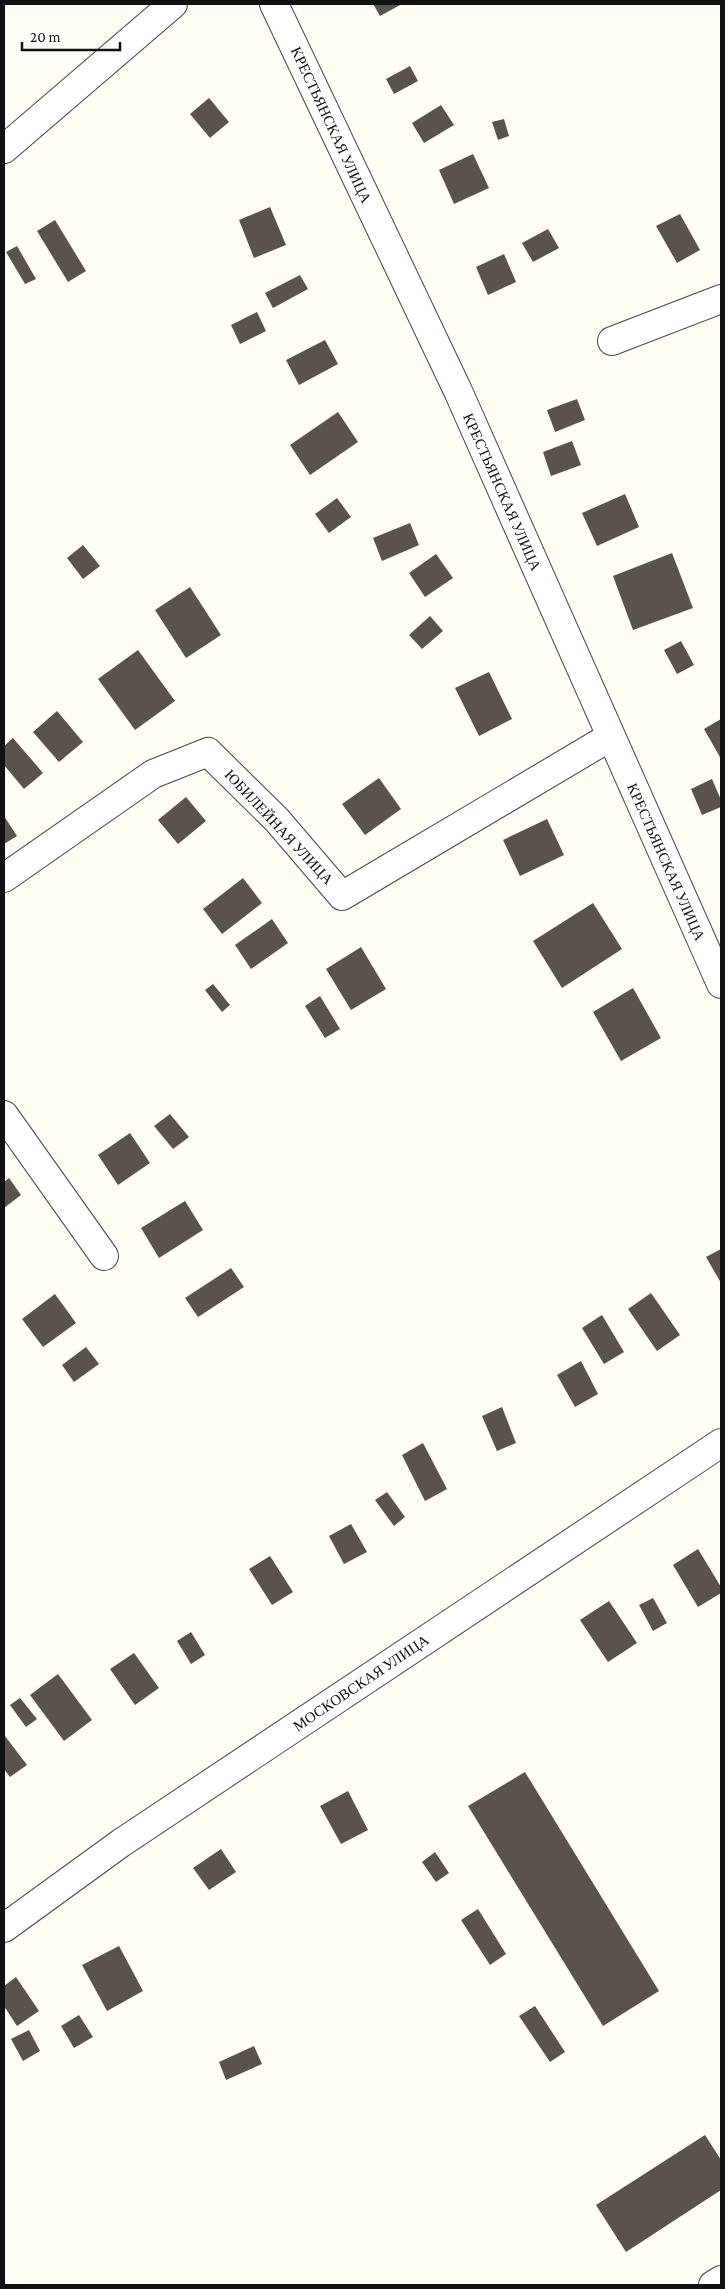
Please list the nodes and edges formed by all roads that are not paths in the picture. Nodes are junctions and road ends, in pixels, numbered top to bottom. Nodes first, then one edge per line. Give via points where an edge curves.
1 (173, 4) edge
2 (274, 4) edge
3 (4, 149) edge
4 (721, 299) edge
5 (612, 341) dead end
6 (610, 737) junction
7 (4, 878) edge
8 (721, 984) edge
9 (4, 1115) edge
10 (104, 1256) dead end
11 (721, 1443) edge
12 (4, 1928) edge
13 (721, 2280) edge
14 (713, 2285) edge

1 - 3 street
2 - 6 street, КРЕСТЬЯНСКАЯ УЛИЦА via 458,390
4 - 5 street
6 - 7 street, ЮБИЛЕЙНАЯ УЛИЦА via 342,896 277,820 208,752 153,774
6 - 8 street, КРЕСТЬЯНСКАЯ УЛИЦА
9 - 10 street
11 - 12 street, МОСКОВСКАЯ УЛИЦА via 129,1837
13 - 14 street

